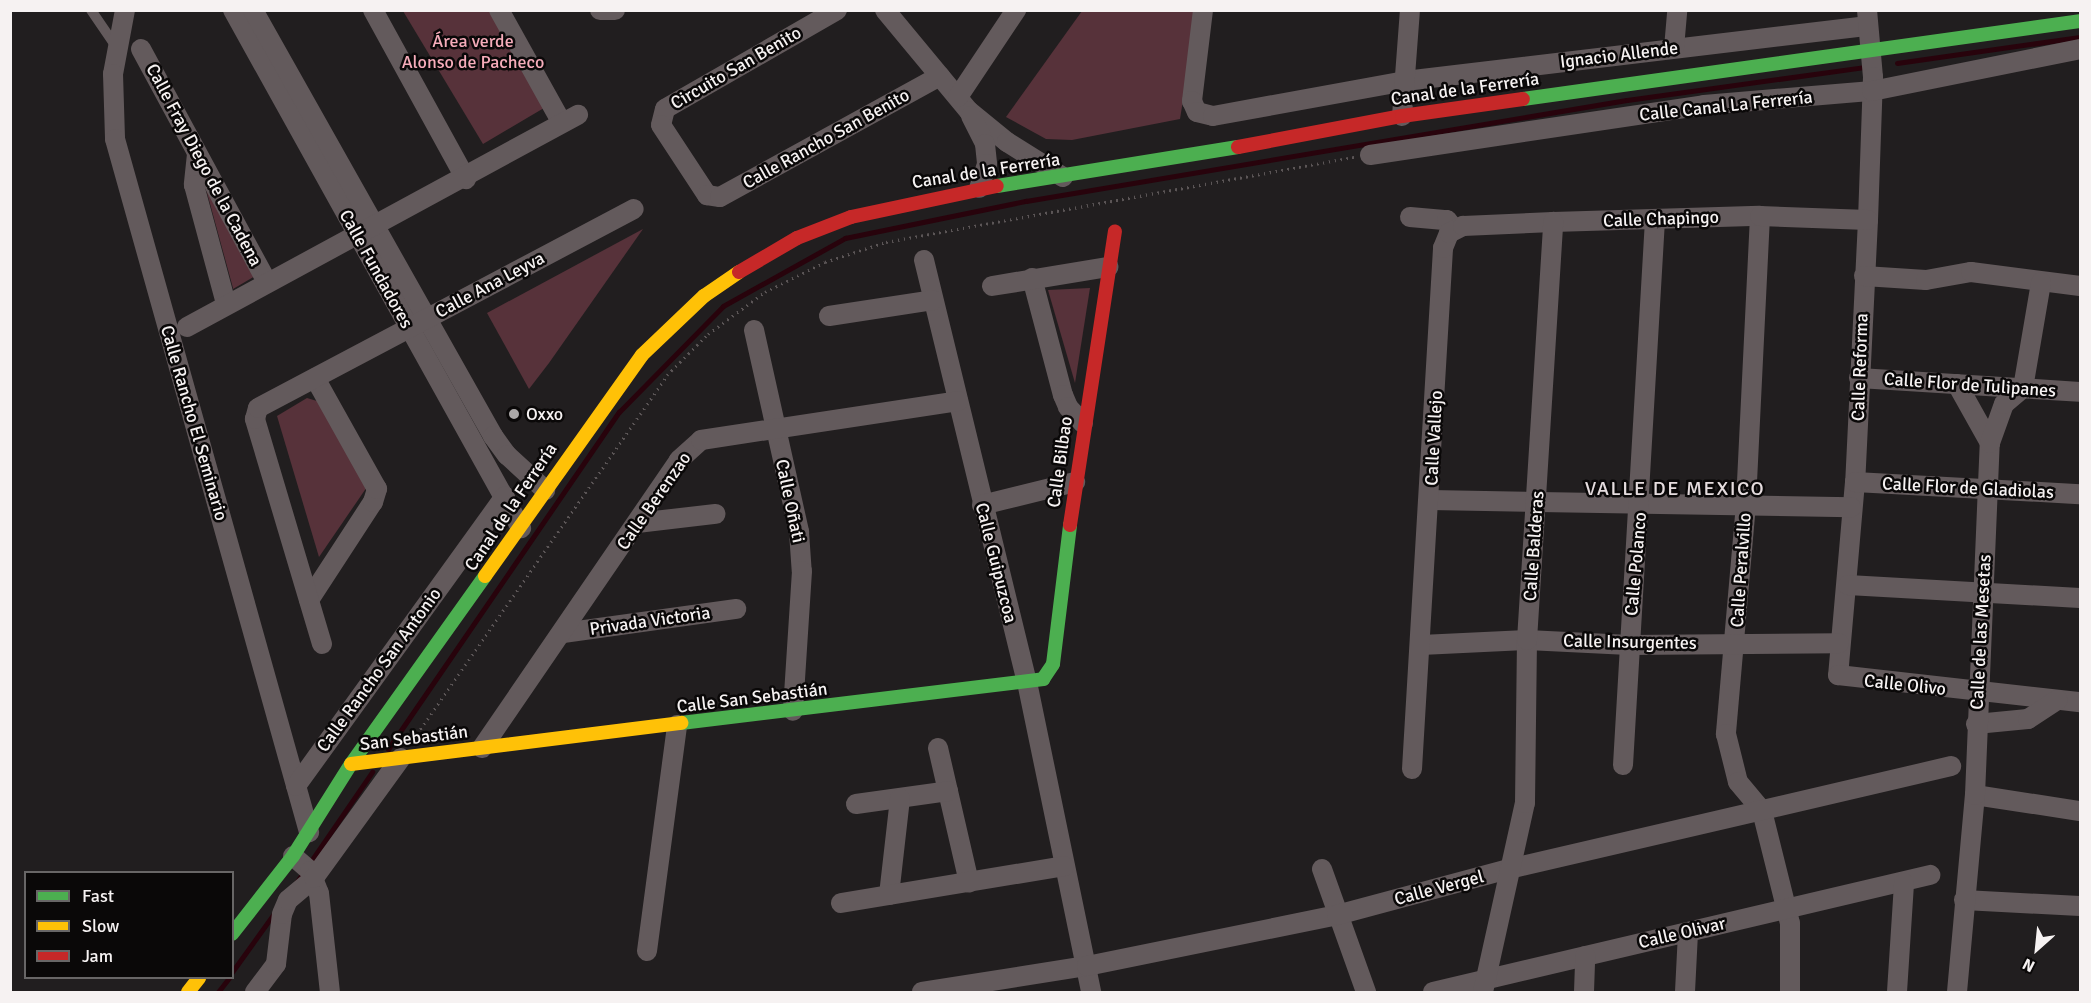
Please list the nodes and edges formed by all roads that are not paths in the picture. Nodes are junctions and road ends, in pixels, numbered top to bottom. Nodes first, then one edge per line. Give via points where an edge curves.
1 (92, 10) edge
2 (125, 10) edge
3 (233, 10) edge
4 (253, 10) edge
5 (373, 10) edge
6 (499, 10) edge
7 (600, 10) edge
8 (615, 10) edge
9 (837, 10) edge
10 (1016, 10) edge
11 (1203, 10) edge
12 (1410, 10) edge
13 (1677, 10) edge
14 (889, 12) edge
15 (1867, 18) edge
16 (2040, 20) edge
17 (2080, 21) edge
18 (1674, 48) junction
19 (117, 49) junction
20 (141, 49) dead end
21 (2080, 49) edge
22 (1872, 70) junction
23 (940, 76) junction
24 (1405, 81) junction
25 (286, 88) junction
26 (963, 104) junction
27 (1402, 116) junction
28 (197, 154) junction
29 (1370, 155) road end
30 (1063, 177) junction
31 (466, 179) junction
32 (979, 188) junction
33 (711, 197) joint
34 (634, 209) dead end
35 (1760, 216) junction
36 (1410, 217) dead end
37 (1655, 220) junction
38 (1868, 220) junction
39 (1553, 222) junction
40 (375, 225) junction
41 (1115, 231) dead end
42 (1452, 231) junction
43 (357, 235) junction
44 (924, 260) dead end
45 (1108, 267) junction
46 (1864, 276) junction
47 (1032, 278) junction
48 (267, 282) junction
49 (2041, 283) junction
50 (992, 286) dead end
51 (2080, 286) edge
52 (933, 300) junction
53 (226, 304) junction
54 (829, 316) dead end
55 (417, 323) junction
56 (187, 327) dead end
57 (754, 330) dead end
58 (315, 378) junction
59 (1859, 378) junction
60 (1957, 384) junction
61 (2023, 388) junction
62 (2080, 392) edge
63 (958, 402) junction
64 (1083, 423) junction
65 (774, 428) junction
66 (1990, 443) junction
67 (1075, 482) junction
68 (1855, 482) junction
69 (1989, 488) junction
70 (545, 490) junction
71 (2080, 494) edge
72 (505, 496) junction
73 (1430, 500) junction
74 (1537, 502) junction
75 (1642, 502) junction
76 (1746, 504) junction
77 (982, 505) junction
78 (1851, 507) junction
79 (715, 514) dead end
80 (637, 523) junction
81 (521, 528) junction
82 (1848, 585) junction
83 (1981, 593) junction
84 (2080, 598) edge
85 (309, 600) junction
86 (736, 609) dead end
87 (563, 633) junction
88 (1527, 640) junction
89 (1736, 642) junction
90 (1839, 643) junction
91 (322, 644) dead end
92 (1421, 645) junction
93 (1629, 645) junction
94 (1838, 675) joint
95 (1027, 682) junction
96 (1977, 693) junction
97 (2057, 700) junction
98 (2080, 702) edge
99 (793, 711) junction
100 (1976, 724) junction
101 (677, 725) junction
102 (482, 748) junction
103 (938, 748) dead end
104 (401, 758) junction
105 (351, 764) junction
106 (1623, 765) dead end
107 (1952, 766) dead end
108 (1412, 769) dead end
109 (296, 786) junction
110 (948, 791) junction
111 (1975, 795) junction
112 (900, 799) junction
113 (856, 804) dead end
114 (1762, 811) junction
115 (2080, 811) edge
116 (309, 832) junction
117 (304, 866) junction
118 (1064, 866) junction
119 (1322, 869) dead end
120 (1509, 869) junction
121 (1930, 875) dead end
122 (969, 882) junction
123 (1904, 883) junction
124 (890, 895) junction
125 (1964, 900) junction
126 (841, 903) dead end
127 (2080, 906) edge
128 (1786, 910) junction
129 (1337, 915) junction
130 (234, 932) edge
131 (1688, 932) junction
132 (647, 951) dead end
133 (1585, 956) junction
134 (1087, 966) junction
135 (198, 979) edge
136 (1483, 986) edge
137 (188, 993) edge
138 (255, 993) edge
139 (330, 993) edge
140 (922, 993) edge
141 (1091, 993) edge
142 (1366, 993) edge
143 (1433, 993) edge
144 (1584, 993) edge
145 (1685, 993) edge
146 (1790, 993) edge
147 (1897, 993) edge
148 (1957, 993) edge

1 - 19 lane
2 - 19 street, Calle Rancho El Seminario
3 - 25 street, Calle Fundadores
4 - 25 street, Calle Fundadores
5 - 31 street
6 - 31 street via 570,119
7 - 8 street
9 - 33 street, Circuito San Benito via 665,109 661,125 703,192
10 - 26 street
11 - 24 street, Ignacio Allende via 1192,101 1197,112 1213,116
12 - 24 street
13 - 18 street
14 - 23 street
15 - 18 street, Ignacio Allende
15 - 22 street, Calle Reforma
16 - 17 street, Canal de la Ferrería
16 - 22 street, Canal de la Ferrería
18 - 24 street, Ignacio Allende
19 - 109 street, Calle Rancho El Seminario via 111,93 115,139
20 - 28 street, Calle Fray Diego de la Cadena
21 - 22 street, Calle Canal La Ferrería
22 - 27 street, Canal de la Ferrería
22 - 29 street, Calle Canal La Ferrería via 1704,105
22 - 38 street, Calle Reforma
23 - 26 street
23 - 33 street, Calle Rancho San Benito via 720,197
24 - 27 street
25 - 40 street, Calle Fundadores
25 - 43 street, Calle Fundadores
26 - 30 street via 1007,142
26 - 32 street via 985,144 987,164
27 - 30 street, Canal de la Ferrería
28 - 48 street, Calle Fray Diego de la Cadena
28 - 53 street via 194,185
30 - 32 street, Canal de la Ferrería
31 - 40 street
32 - 70 street, Canal de la Ferrería via 851,217 772,251 733,275 681,315 642,355
34 - 55 street, Calle Ana Leyva
35 - 37 street, Calle Chapingo
35 - 38 street, Calle Chapingo
35 - 76 street, Calle Peralvillo
36 - 42 street, Calle Chapingo via 1447,220
37 - 39 street, Calle Chapingo
37 - 75 street, Calle Polanco
38 - 46 street, Calle Reforma
39 - 42 street, Calle Chapingo
39 - 74 street, Calle Balderas
40 - 43 street
40 - 55 street, Calle Fundadores
41 - 45 street, Calle Bilbao
42 - 73 street, Calle Vallejo via 1443,248
43 - 48 street
43 - 55 street, Calle Fundadores
44 - 52 street, Calle Guipuzcoa
45 - 47 street
45 - 64 street, Calle Bilbao
46 - 49 street via 1926,280 1971,272
46 - 59 street, Calle Reforma
47 - 50 street
47 - 64 street via 1063,395
48 - 53 street
49 - 51 street
49 - 61 street
52 - 54 street
52 - 63 street, Calle Guipuzcoa
53 - 56 street
55 - 58 street, Calle Ana Leyva
55 - 70 street, Calle Fundadores via 500,446
55 - 72 street, Calle Fundadores
57 - 65 street, Calle Oñati
58 - 85 street via 377,489 373,502
58 - 85 street, Calle Ana Leyva via 258,408 255,415
59 - 60 street, Calle Flor de Tulipanes
59 - 68 street, Calle Reforma
60 - 61 street, Calle Flor de Tulipanes
60 - 66 street
61 - 62 street, Calle Flor de Tulipanes
61 - 66 street, Calle de las Mesetas via 2004,404
63 - 65 street, Calle Berenzao
63 - 77 street, Calle Guipuzcoa
64 - 67 street, Calle Bilbao
65 - 80 street, Calle Berenzao via 701,440 679,460
65 - 99 street, Calle Oñati via 801,551
66 - 69 street, Calle de las Mesetas
67 - 77 street
67 - 95 street, Calle Bilbao via 1053,664 1043,679
68 - 69 street, Calle Flor de Gladiolas
68 - 78 street, Calle Reforma
69 - 71 street, Calle Flor de Gladiolas
69 - 83 street, Calle de las Mesetas
70 - 81 street, Canal de la Ferrería
72 - 81 street, Calle Fundadores
72 - 109 street, Calle Rancho San Antonio
73 - 74 street
73 - 92 street, Calle Vallejo
74 - 75 street
74 - 88 street, Calle Balderas
75 - 76 street
75 - 93 street, Calle Polanco
76 - 78 street
76 - 89 street, Calle Peralvillo
77 - 95 street, Calle Guipuzcoa
78 - 82 street, Calle Reforma
79 - 80 street
80 - 87 street, Calle Berenzao
81 - 105 street, Canal de la Ferrería
82 - 83 street
82 - 90 street, Calle Reforma
83 - 84 street
83 - 96 street, Calle de las Mesetas
85 - 91 street
86 - 87 street, Privada Victoria
87 - 102 street, Calle Berenzao
88 - 92 street, Calle Insurgentes
88 - 93 street, Calle Insurgentes
88 - 120 street, Calle Balderas via 1525,803
89 - 90 street, Calle Insurgentes
89 - 93 street, Calle Insurgentes
89 - 114 street, Calle Peralvillo via 1727,743 1738,782
90 - 94 street, Calle Reforma
92 - 108 street, Calle Vallejo
93 - 106 street, Calle Polanco
94 - 96 street, Calle Olivo
95 - 99 street, Calle San Sebastián
95 - 118 street, Calle Guipuzcoa
96 - 97 street, Calle Olivo
96 - 100 street, Calle de las Mesetas
97 - 98 street, Calle Olivo
97 - 100 street via 2028,719
99 - 101 street, Calle San Sebastián
100 - 111 street, Calle de las Mesetas
101 - 102 street, Calle San Sebastián
101 - 132 street
102 - 104 street, San Sebastián
103 - 110 street
104 - 105 street, San Sebastián
104 - 117 street
105 - 116 street, Canal de la Ferrería
107 - 114 street, Calle Vergel
109 - 116 street, Calle Rancho El Seminario
110 - 112 street
110 - 122 street
111 - 115 street
111 - 125 street, Calle de las Mesetas
112 - 113 street
112 - 124 street
114 - 120 street, Calle Vergel
114 - 128 street, Calle Peralvillo
116 - 117 street, Canal de la Ferrería
117 - 130 street, Canal de la Ferrería
117 - 138 street via 282,914 276,964
117 - 139 street via 322,909
118 - 122 street
118 - 134 street, Calle Guipuzcoa
119 - 129 street
120 - 129 street, Calle Vergel
120 - 136 street, Calle Balderas
121 - 123 street, Calle Olivar
122 - 124 street
123 - 128 street, Calle Olivar
123 - 147 street
124 - 126 street
125 - 127 street
125 - 148 street, Calle de las Mesetas
128 - 131 street, Calle Olivar
128 - 146 street, Calle Peralvillo via 1792,935
129 - 134 street, Calle Vergel
129 - 142 street
131 - 133 street, Calle Olivar
131 - 145 street
133 - 136 street, Calle Olivar
133 - 144 street
134 - 140 street, Calle Vergel
134 - 141 street, Calle Guipuzcoa
135 - 137 street
136 - 143 street, Calle Olivar

